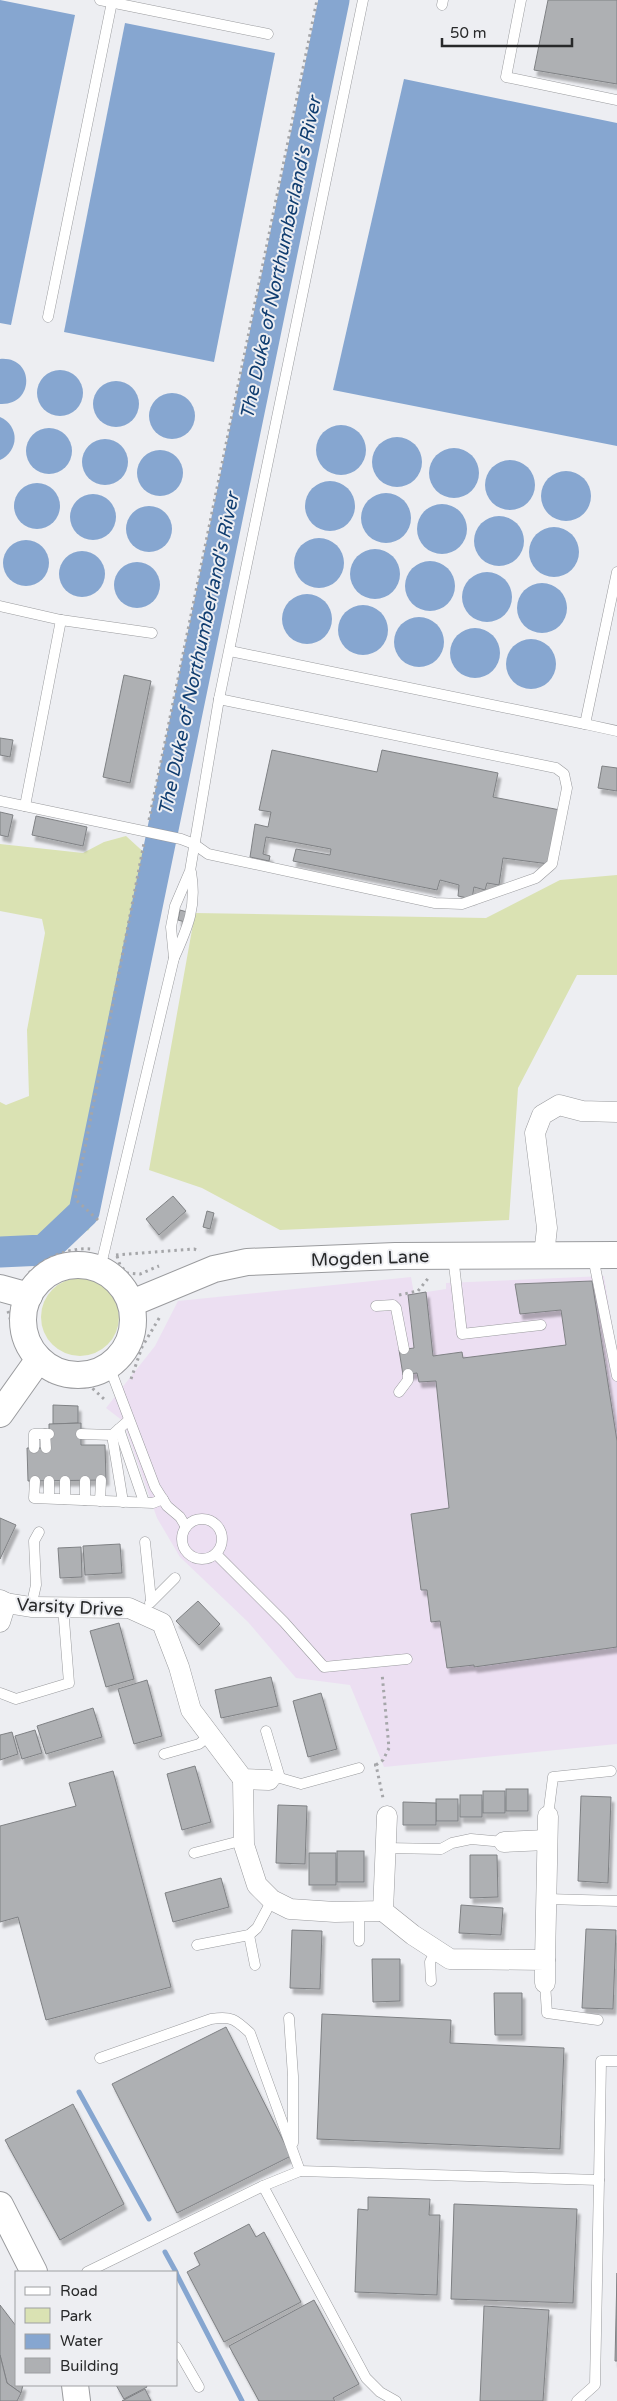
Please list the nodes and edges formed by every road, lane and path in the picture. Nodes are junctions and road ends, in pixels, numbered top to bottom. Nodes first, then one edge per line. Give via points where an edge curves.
1 (100, 0) edge
2 (317, 0) edge
3 (363, 0) edge
4 (521, 0) edge
5 (112, 2) junction
6 (268, 34) dead end
7 (617, 100) edge
8 (48, 317) dead end
9 (617, 572) edge
10 (0, 606) edge
11 (61, 620) junction
12 (152, 633) dead end
13 (230, 651) junction
14 (218, 699) junction
15 (585, 724) junction
16 (617, 731) edge
17 (0, 801) edge
18 (25, 806) junction
19 (150, 832) junction
20 (194, 844) junction
21 (190, 871) junction
22 (174, 958) junction
23 (617, 1112) edge
24 (95, 1217) dead end
25 (544, 1254) junction
26 (605, 1255) edge
27 (198, 1256) dead end
28 (102, 1258) junction
29 (169, 1264) dead end
30 (454, 1265) junction
31 (15, 1292) edge
32 (132, 1304) junction
33 (393, 1305) junction
34 (376, 1306) dead end
35 (166, 1310) dead end
36 (541, 1325) dead end
37 (404, 1349) dead end
38 (34, 1365) junction
39 (109, 1366) junction
40 (408, 1374) dead end
41 (617, 1376) edge
42 (131, 1379) dead end
43 (399, 1392) dead end
44 (104, 1399) dead end
45 (0, 1414) edge
46 (130, 1420) junction
47 (115, 1432) junction
48 (85, 1445) dead end
49 (34, 1448) dead end
50 (46, 1448) dead end
51 (101, 1480) dead end
52 (34, 1481) dead end
53 (49, 1481) dead end
54 (65, 1481) dead end
55 (85, 1481) dead end
56 (49, 1498) junction
57 (65, 1499) junction
58 (163, 1499) junction
59 (85, 1500) junction
60 (100, 1501) junction
61 (124, 1502) junction
62 (144, 1502) junction
63 (186, 1527) junction
64 (39, 1532) dead end
65 (145, 1542) dead end
66 (216, 1554) junction
67 (175, 1578) dead end
68 (30, 1607) junction
69 (147, 1607) junction
70 (62, 1608) junction
71 (2, 1609) edge
72 (407, 1659) dead end
73 (380, 1662) junction
74 (0, 1693) edge
75 (266, 1731) dead end
76 (210, 1735) junction
77 (164, 1754) dead end
78 (376, 1765) junction
79 (359, 1768) joint
80 (611, 1770) dead end
81 (243, 1779) junction
82 (274, 1779) junction
83 (387, 1816) joint
84 (548, 1816) joint
85 (244, 1840) junction
86 (546, 1840) junction
87 (504, 1842) joint
88 (386, 1848) junction
89 (194, 1853) dead end
90 (547, 1899) junction
91 (272, 1900) junction
92 (617, 1901) edge
93 (383, 1911) junction
94 (359, 1912) junction
95 (249, 1935) junction
96 (359, 1941) dead end
97 (196, 1945) dead end
98 (436, 1950) junction
99 (545, 1960) junction
100 (255, 1965) dead end
101 (431, 1981) dead end
102 (545, 1983) joint
103 (289, 2018) dead end
104 (598, 2020) dead end
105 (100, 2058) dead end
106 (617, 2061) edge
107 (293, 2152) junction
108 (300, 2171) junction
109 (599, 2180) junction
110 (263, 2186) junction
111 (0, 2205) edge
112 (33, 2271) edge
113 (89, 2271) edge
114 (178, 2350) edge
115 (75, 2386) edge
116 (199, 2387) dead end
117 (77, 2401) edge
118 (396, 2401) edge
119 (576, 2401) edge

1 - 5 lane
2 - 19 path
3 - 13 lane
4 - 7 lane via 506,77
5 - 6 lane
5 - 8 lane
9 - 15 lane
10 - 11 lane
11 - 12 lane
11 - 18 lane
13 - 14 lane
13 - 15 lane
14 - 20 lane
14 - 20 lane via 556,768 564,774 567,788 552,864 536,878 462,904 436,903 208,854
15 - 16 lane
17 - 18 lane
18 - 19 lane
19 - 20 lane
19 - 24 path via 75,1199
20 - 21 lane
21 - 22 lane via 175,906 171,927
21 - 22 lane via 194,892 190,922
22 - 28 lane
23 - 25 street via 582,1111 559,1105 542,1115 535,1133 547,1228
25 - 26 street, Mogden Lane
25 - 30 street, Mogden Lane
26 - 41 lane
27 - 28 path via 202,1252 194,1249
28 - 29 path via 120,1265 127,1273 140,1274
28 - 31 street via 80,1266 64,1267
28 - 31 path via 78,1249 56,1256 43,1262
28 - 32 street
30 - 32 street, Mogden Lane via 247,1262 214,1269
30 - 33 path via 431,1275 418,1291 400,1294
30 - 36 lane via 462,1334
31 - 38 street via 24,1312 24,1329
31 - 38 path via 14,1327
32 - 39 street via 130,1339 122,1354
33 - 34 lane
33 - 37 lane
35 - 42 path via 142,1347
38 - 39 street via 73,1375 92,1373
38 - 44 path via 90,1387
38 - 45 street
39 - 46 lane
40 - 43 lane via 408,1380
46 - 47 lane
46 - 58 lane via 155,1487
47 - 48 lane via 100,1440 83,1434
47 - 61 lane
47 - 62 lane
49 - 50 lane via 34,1434 47,1434
51 - 60 lane
52 - 56 lane via 34,1498
53 - 56 lane
54 - 57 lane
55 - 59 lane
56 - 57 lane
57 - 59 lane
58 - 62 lane
58 - 63 lane
59 - 60 lane
60 - 61 lane
61 - 62 lane
63 - 66 lane via 182,1537 190,1555 200,1559
63 - 66 lane via 194,1521 205,1520 214,1524 220,1531 222,1544
64 - 68 lane via 34,1541 36,1585
65 - 69 lane
66 - 73 lane via 324,1667
67 - 69 lane
68 - 70 street, Varsity Drive
68 - 71 street, Varsity Drive
69 - 70 street, Varsity Drive
69 - 76 street, Varsity Drive via 162,1623 191,1710
70 - 74 lane via 69,1683 16,1699
72 - 73 lane
73 - 78 path via 389,1748 383,1760
75 - 82 lane
76 - 77 lane via 199,1744
76 - 81 street, Varsity Drive
78 - 79 path
78 - 83 path
79 - 82 lane via 301,1784
80 - 84 lane via 553,1777
81 - 82 street
81 - 85 street
83 - 88 street
84 - 86 street
85 - 89 lane
85 - 91 street via 257,1885
86 - 87 street
86 - 90 street
87 - 88 lane via 471,1840 441,1849
88 - 93 street
90 - 92 lane
90 - 99 street
91 - 94 street via 290,1908
91 - 95 lane via 257,1928
93 - 94 street
93 - 98 street
94 - 96 lane
95 - 97 lane
95 - 100 lane
98 - 99 street via 450,1959
98 - 101 lane via 430,1962
99 - 102 street
102 - 104 lane via 547,2013
103 - 107 lane
105 - 107 lane via 211,2019 226,2017 236,2020 250,2034
106 - 109 lane via 601,2061
107 - 108 lane
108 - 109 lane
108 - 110 lane via 281,2176
109 - 119 lane via 594,2385
110 - 113 lane
110 - 118 lane via 366,2378 380,2392
111 - 112 street
114 - 116 lane
115 - 117 street

